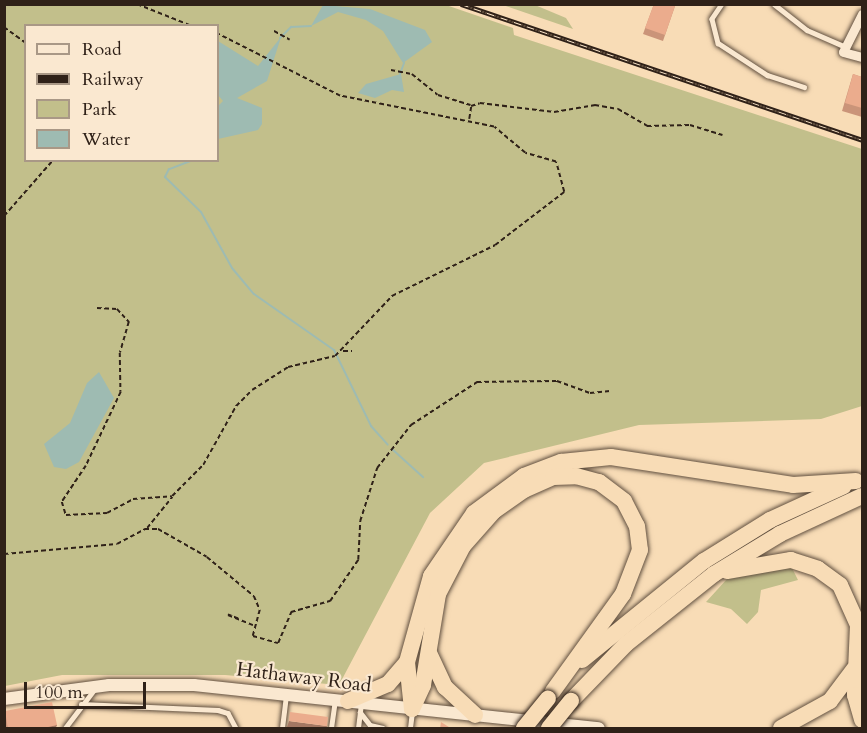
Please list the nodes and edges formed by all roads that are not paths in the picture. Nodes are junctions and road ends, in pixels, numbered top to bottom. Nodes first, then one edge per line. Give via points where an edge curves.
1 (722, 4) edge
2 (774, 4) edge
3 (862, 14) edge
4 (846, 47) junction
5 (862, 57) edge
6 (804, 87) dead end
7 (860, 485) edge
8 (714, 574) junction
9 (428, 650) junction
10 (857, 659) junction
11 (407, 662) junction
12 (96, 686) junction
13 (287, 694) junction
14 (551, 695) junction
15 (4, 699) edge
16 (81, 704) junction
17 (351, 704) junction
18 (412, 709) junction
19 (476, 715) junction
20 (862, 720) edge
21 (591, 728) edge
22 (65, 729) edge
23 (236, 729) edge
24 (282, 729) edge
25 (331, 729) edge
26 (358, 729) edge
27 (383, 729) edge
28 (410, 729) edge
29 (524, 729) edge
30 (549, 729) edge
31 (781, 729) edge

1 - 6 lane via 712,19 718,43 767,75
2 - 4 lane via 807,30
3 - 4 street
4 - 5 street via 843,52
7 - 8 highway
7 - 11 highway via 793,485 611,457 575,459 535,471 493,496 452,541 427,587
7 - 14 highway via 770,520 695,567 622,623
8 - 10 highway via 782,560 825,573 840,585 855,614
8 - 30 highway, bridge via 626,644
9 - 14 highway via 435,605 448,570 494,510 553,477 588,478 608,488 629,509 639,538 638,562 623,594
9 - 18 highway
9 - 19 highway via 445,687
10 - 20 highway via 855,701
10 - 31 highway via 830,701
11 - 17 highway via 388,684
11 - 18 highway
12 - 13 main road, Hathaway Road via 194,685
12 - 15 main road, Hathaway Road
12 - 16 lane
13 - 17 main road, Hathaway Road
13 - 24 lane
14 - 29 highway, bridge
16 - 22 lane
16 - 23 lane via 218,710 228,713
17 - 18 main road, Hathaway Road
17 - 25 lane
17 - 26 lane
17 - 27 lane via 370,725
18 - 19 main road, Hathaway Road
18 - 28 lane
19 - 21 main road, Hathaway Road

